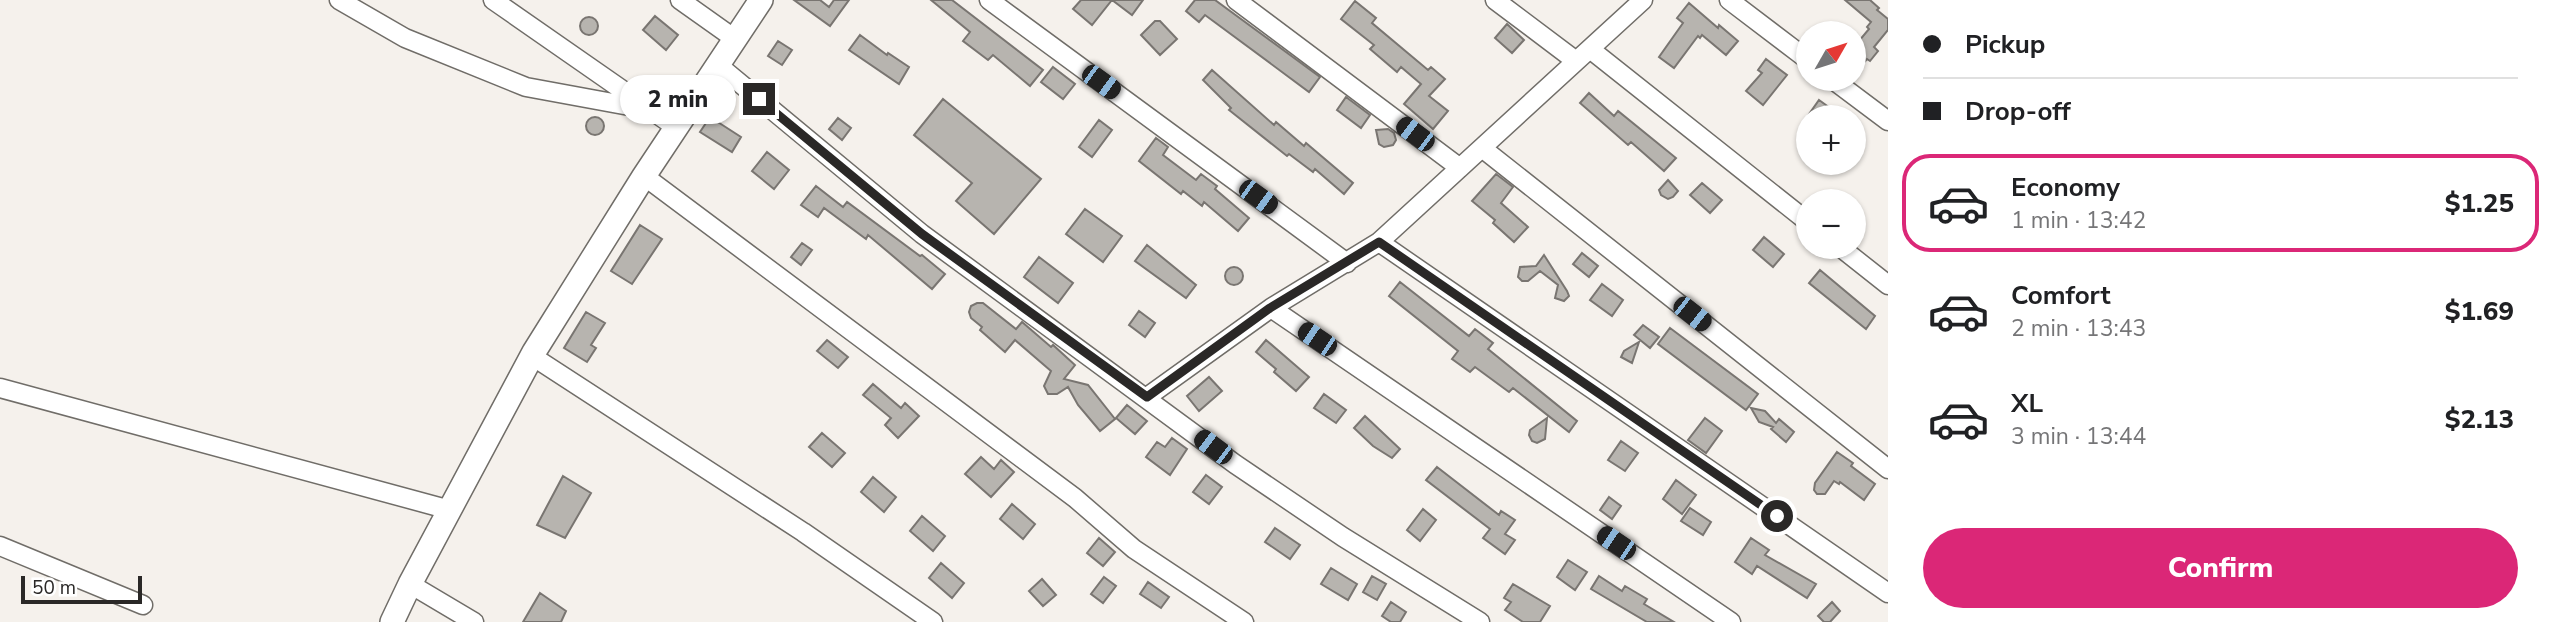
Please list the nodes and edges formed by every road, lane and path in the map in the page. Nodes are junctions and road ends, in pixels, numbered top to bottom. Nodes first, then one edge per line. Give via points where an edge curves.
1 (339, 0) edge
2 (494, 0) edge
3 (680, 0) edge
4 (761, 0) edge
5 (989, 0) edge
6 (1236, 0) edge
7 (1495, 0) edge
8 (1643, 0) edge
9 (1729, 0) edge
10 (736, 39) junction
11 (1590, 49) junction
12 (1796, 51) edge
13 (1576, 61) junction
14 (718, 65) junction
15 (1848, 91) edge
16 (651, 110) junction
17 (1888, 121) edge
18 (677, 128) junction
19 (1482, 148) junction
20 (1460, 167) junction
21 (644, 176) junction
22 (1796, 212) edge
23 (1379, 242) junction
24 (1855, 259) edge
25 (1347, 263) junction
26 (1888, 285) edge
27 (1270, 308) junction
28 (532, 356) junction
29 (0, 387) edge
30 (1147, 397) junction
31 (1888, 469) edge
32 (450, 510) junction
33 (0, 546) edge
34 (410, 584) junction
35 (1888, 593) edge
36 (143, 605) dead end
37 (392, 622) edge
38 (474, 622) edge
39 (933, 622) edge
40 (1244, 622) edge
41 (1480, 622) edge
42 (1731, 622) edge

1 - 16 street via 404,38 526,87
2 - 16 street
3 - 10 street
4 - 10 street
5 - 25 street
6 - 20 street
7 - 13 street
8 - 11 street
9 - 12 street
10 - 14 street
11 - 13 street
11 - 22 street
13 - 19 street
14 - 18 street
14 - 30 street via 922,234
15 - 17 street
16 - 18 street
18 - 21 street
19 - 20 street
19 - 31 street
20 - 23 street
21 - 28 street
21 - 40 street via 1075,498 1134,549
23 - 25 street
23 - 35 street
24 - 26 street
25 - 27 street
27 - 30 street
27 - 42 street
28 - 32 street
28 - 39 street
29 - 32 street
30 - 41 street via 1343,537
32 - 34 street
33 - 36 street
34 - 37 street
34 - 38 street

